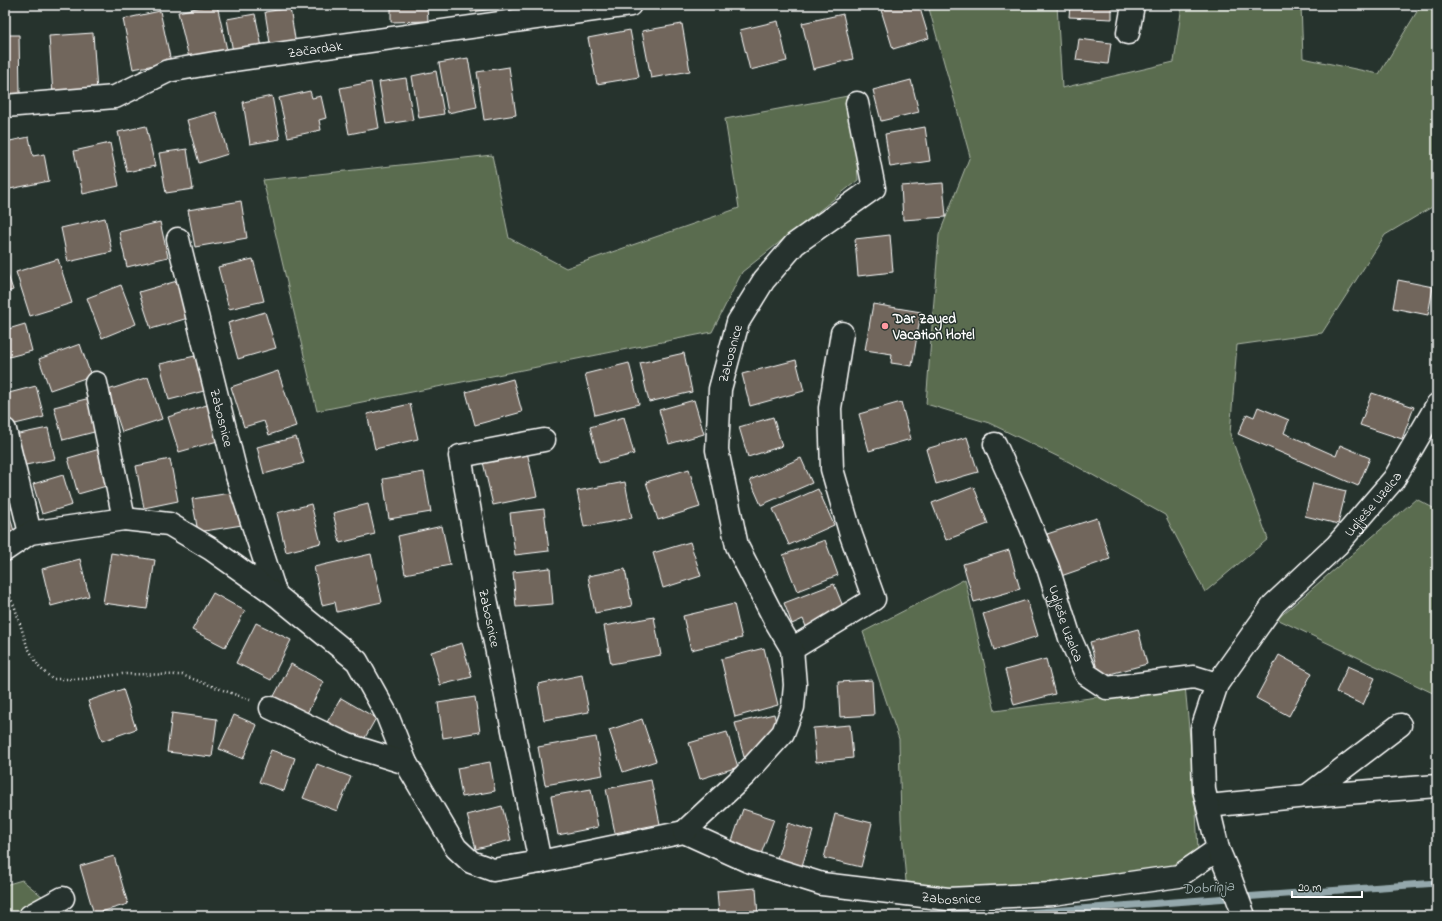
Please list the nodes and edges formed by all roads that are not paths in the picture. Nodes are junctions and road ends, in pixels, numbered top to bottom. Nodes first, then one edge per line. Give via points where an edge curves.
1 (630, 5) edge
2 (1133, 5) edge
3 (1128, 33) dead end
4 (857, 103) dead end
5 (5, 106) edge
6 (178, 239) dead end
7 (842, 333) dead end
8 (96, 383) dead end
9 (1437, 405) edge
10 (5, 430) edge
11 (544, 440) dead end
12 (995, 444) dead end
13 (124, 519) junction
14 (30, 533) junction
15 (5, 550) edge
16 (276, 594) junction
17 (792, 649) junction
18 (1217, 684) junction
19 (271, 708) road end
20 (1400, 725) dead end
21 (406, 763) junction
22 (1437, 786) edge
23 (1307, 796) junction
24 (1208, 806) junction
25 (684, 832) junction
26 (1218, 849) junction
27 (540, 862) junction
28 (63, 898) dead end
29 (30, 916) edge
30 (1244, 916) edge

1 - 5 street, Začardak via 168,71 115,97
2 - 3 street
4 - 17 street, Zabosnice via 874,188 795,244 764,280 738,322 720,389 717,450 737,546
6 - 16 street, Zabosnice via 236,473
7 - 17 street via 830,408 832,470 851,535 874,599
8 - 13 street
9 - 18 street, Uglješe Uzelca via 1394,479 1337,546 1274,604
10 - 14 street
11 - 27 street, Zabosnice via 460,456 482,579
12 - 18 street, Uglješe Uzelca via 1048,568 1070,638 1086,674 1107,688 1194,677
13 - 14 street
13 - 16 street via 169,524 211,549
14 - 15 street
16 - 21 street via 357,661 387,715
17 - 25 street, Zabosnice via 793,707 783,733 745,775
18 - 24 street, Uglješe Uzelca via 1202,729 1204,790
19 - 21 street via 348,745
20 - 23 street
21 - 27 street via 456,848 471,862 493,870
22 - 23 street
23 - 24 street
24 - 26 street, Uglješe Uzelca
25 - 26 street, Zabosnice via 748,861 822,884 948,899 1053,894 1179,876
25 - 27 street
26 - 30 street, Uglješe Uzelca
28 - 29 street

